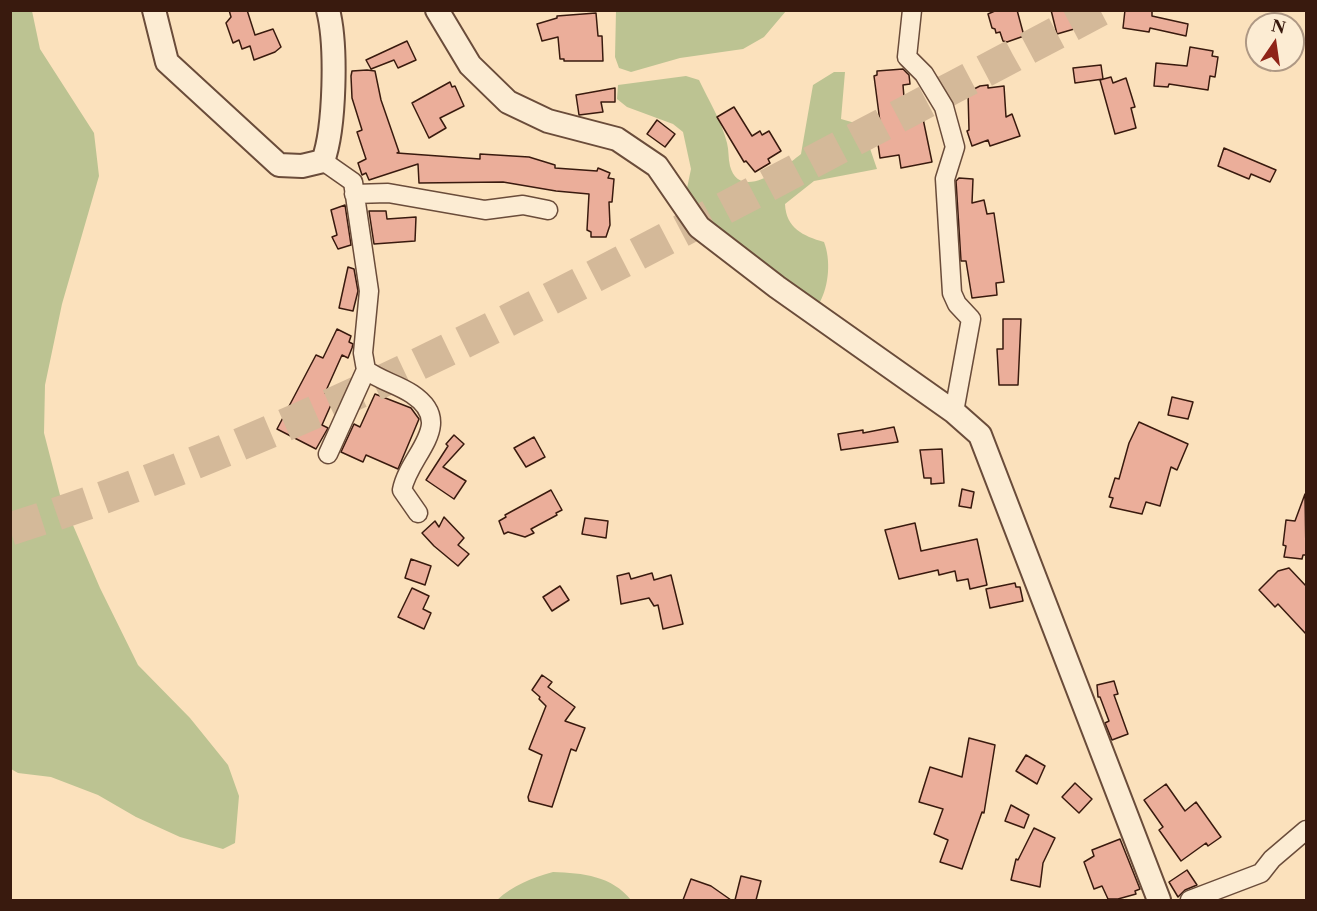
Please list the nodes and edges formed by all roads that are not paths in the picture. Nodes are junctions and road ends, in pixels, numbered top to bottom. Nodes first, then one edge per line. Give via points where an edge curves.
1 (154, 10) edge
2 (328, 10) edge
3 (437, 10) edge
4 (912, 10) edge
5 (323, 161) junction
6 (354, 194) junction
7 (548, 210) dead end
8 (366, 370) junction
9 (954, 412) junction
10 (328, 454) dead end
11 (418, 513) dead end
12 (1306, 830) edge
13 (1159, 900) edge
14 (1190, 900) edge

1 - 5 street via 167,62 203,98 279,165 302,166
2 - 5 street via 333,57 328,146
3 - 9 street via 470,65 508,102 548,121 617,139 657,166 699,227
4 - 9 street via 907,57 924,74 944,106 955,147 945,179 952,293 970,319
5 - 6 street via 352,182
6 - 7 street via 388,193 485,210 523,205
6 - 8 street via 369,291 363,353
8 - 10 street
8 - 11 street via 427,405 431,433 404,478 402,490
9 - 13 street via 980,435
12 - 14 street via 1261,873

